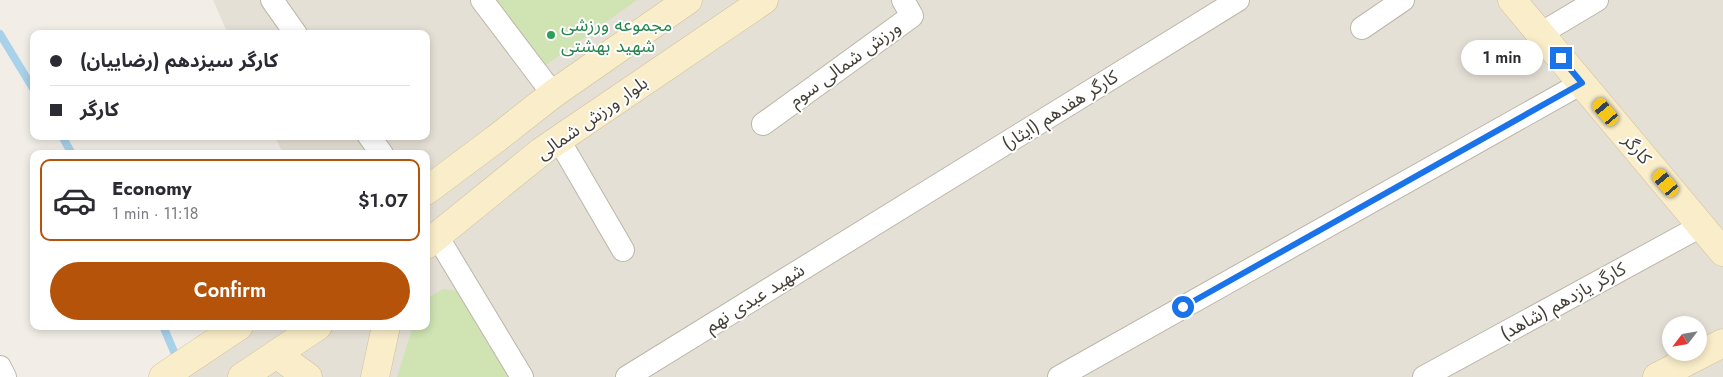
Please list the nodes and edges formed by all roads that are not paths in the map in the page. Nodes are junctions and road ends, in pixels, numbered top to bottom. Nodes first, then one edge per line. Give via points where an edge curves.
1 (272, 0) edge
2 (482, 0) edge
3 (688, 0) edge
4 (764, 0) edge
5 (903, 0) edge
6 (1238, 0) edge
7 (1403, 0) edge
8 (1512, 0) edge
9 (1597, 0) edge
10 (1362, 28) dead end
11 (293, 30) edge
12 (1540, 34) junction
13 (1582, 83) junction
14 (553, 94) junction
15 (763, 124) dead end
16 (567, 134) junction
17 (430, 188) edge
18 (883, 219) joint
19 (1701, 226) junction
20 (432, 240) edge
21 (623, 250) dead end
22 (1723, 252) edge
23 (234, 330) edge
24 (312, 330) edge
25 (385, 330) edge
26 (1723, 343) edge
27 (274, 356) junction
28 (0, 367) edge
29 (1060, 376) edge
30 (5, 377) edge
31 (163, 377) edge
32 (242, 377) edge
33 (308, 377) edge
34 (375, 377) edge
35 (522, 377) edge
36 (627, 377) edge
37 (1424, 377) edge
38 (1657, 377) edge

1 - 11 street
2 - 14 street
3 - 14 main road
4 - 16 main road, بلوار ورزش شمالی
5 - 15 street, ورزش شمالی سوم via 912,16
6 - 18 street, کارگر هفدهم (ایثار)
7 - 10 street
8 - 12 main road, کارگر
9 - 12 street
12 - 13 main road, کارگر
13 - 19 main road, کارگر
13 - 29 street
14 - 16 main road
14 - 17 main road
16 - 20 main road, بلوار ورزش شمالی
16 - 21 street
18 - 36 street, شهید عبدی نهم
19 - 22 main road, کارگر
19 - 37 street, کارگر یازدهم (شاهد)
20 - 35 street
23 - 31 main road
24 - 27 main road
25 - 34 main road
26 - 38 main road
27 - 32 main road
27 - 33 main road
28 - 30 street

